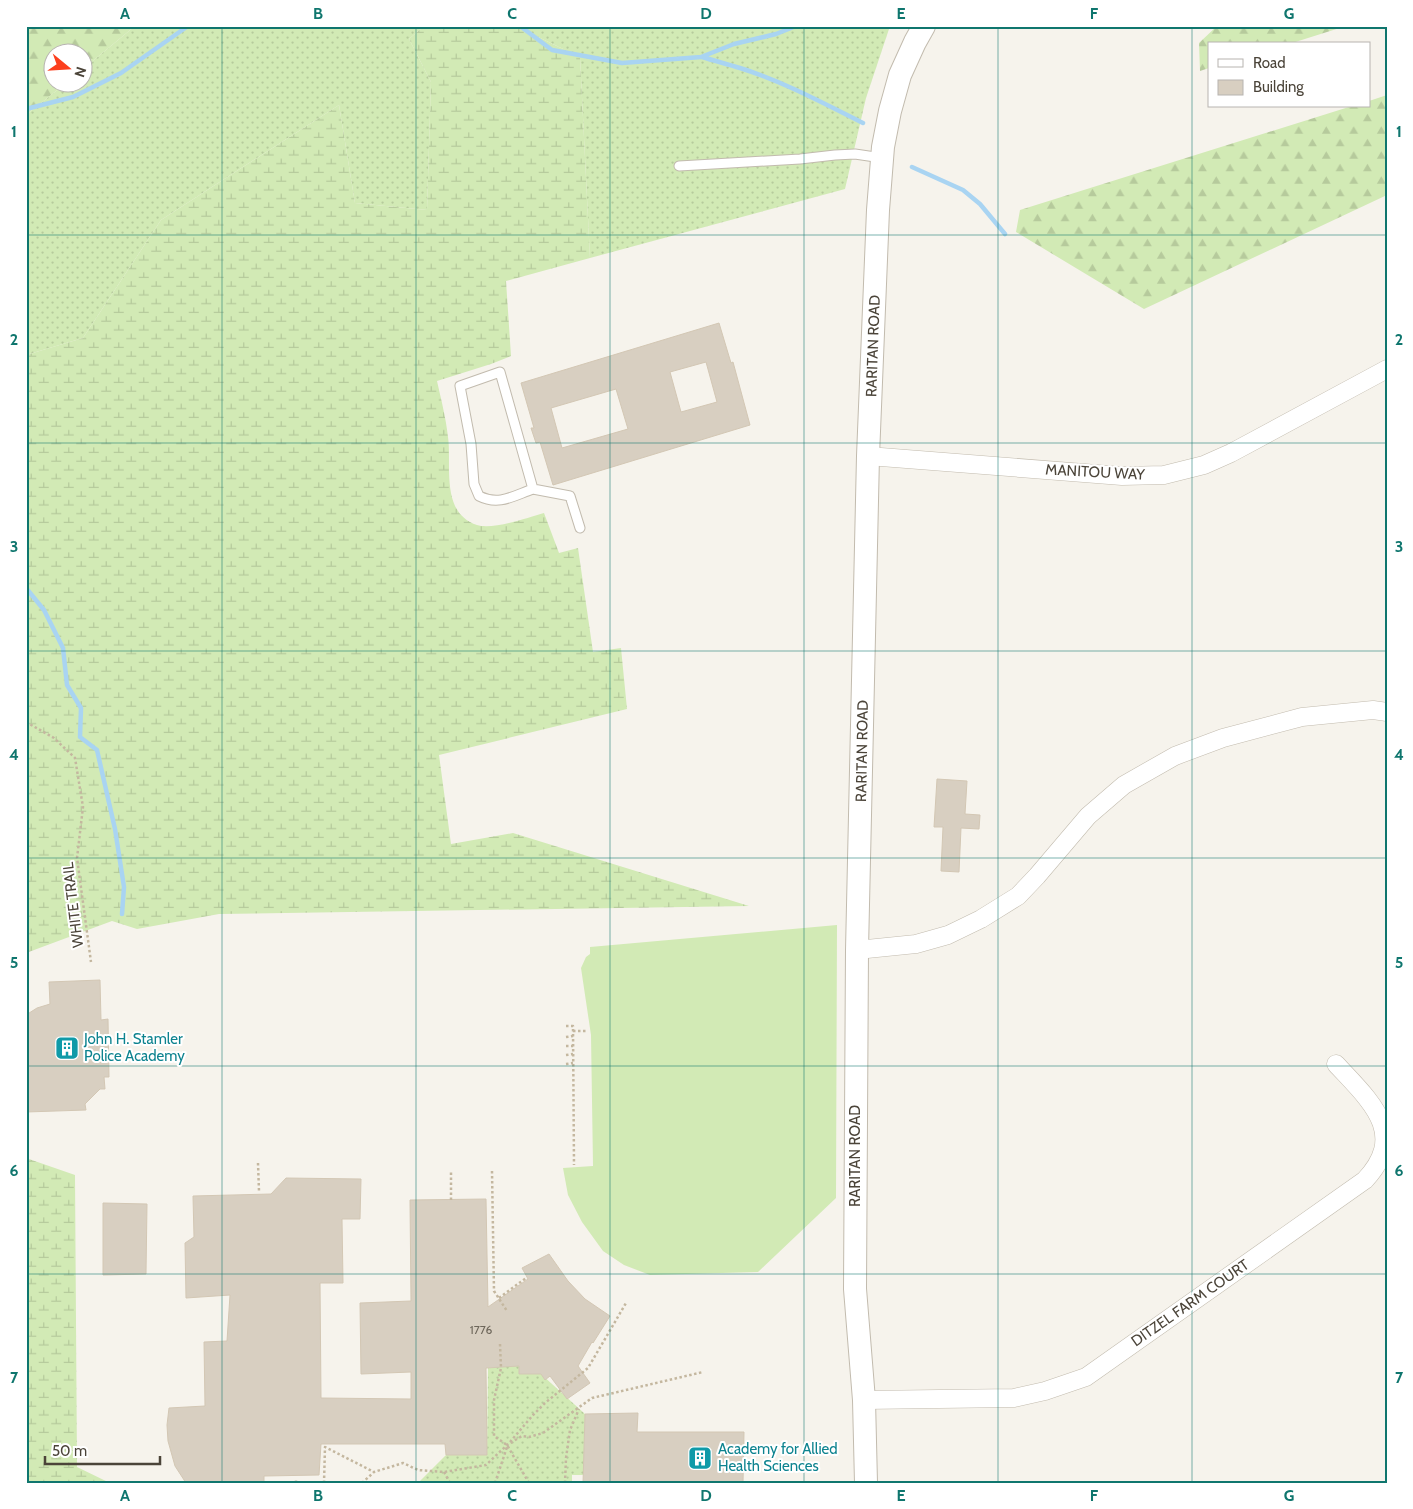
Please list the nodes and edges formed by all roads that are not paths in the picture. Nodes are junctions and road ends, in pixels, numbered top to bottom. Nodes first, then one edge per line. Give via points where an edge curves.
1 (924, 26) edge
2 (882, 158) junction
3 (679, 166) dead end
4 (1387, 369) edge
5 (868, 456) junction
6 (533, 489) junction
7 (580, 528) dead end
8 (1387, 712) edge
9 (857, 950) junction
10 (1336, 1064) dead end
11 (864, 1400) junction
12 (866, 1483) edge

1 - 2 street, RARITAN ROAD via 900,75
2 - 3 lane via 835,154
2 - 5 street, RARITAN ROAD
4 - 5 street, MANITOU WAY via 1231,453 1204,465 1164,475 1122,476
5 - 9 street, RARITAN ROAD
6 - 6 lane via 500,372 460,386 471,444 474,484 479,496 498,502
6 - 7 lane via 570,496
8 - 9 street via 1373,710 1302,718 1223,738 1175,756 1124,785 1088,816 1018,896 981,920 948,935 916,944
9 - 11 street, RARITAN ROAD via 854,1289
10 - 11 street, DITZEL FARM COURT via 1380,1117 1384,1146 1373,1172 1365,1180 1086,1376 1014,1398
11 - 12 street, RARITAN ROAD

